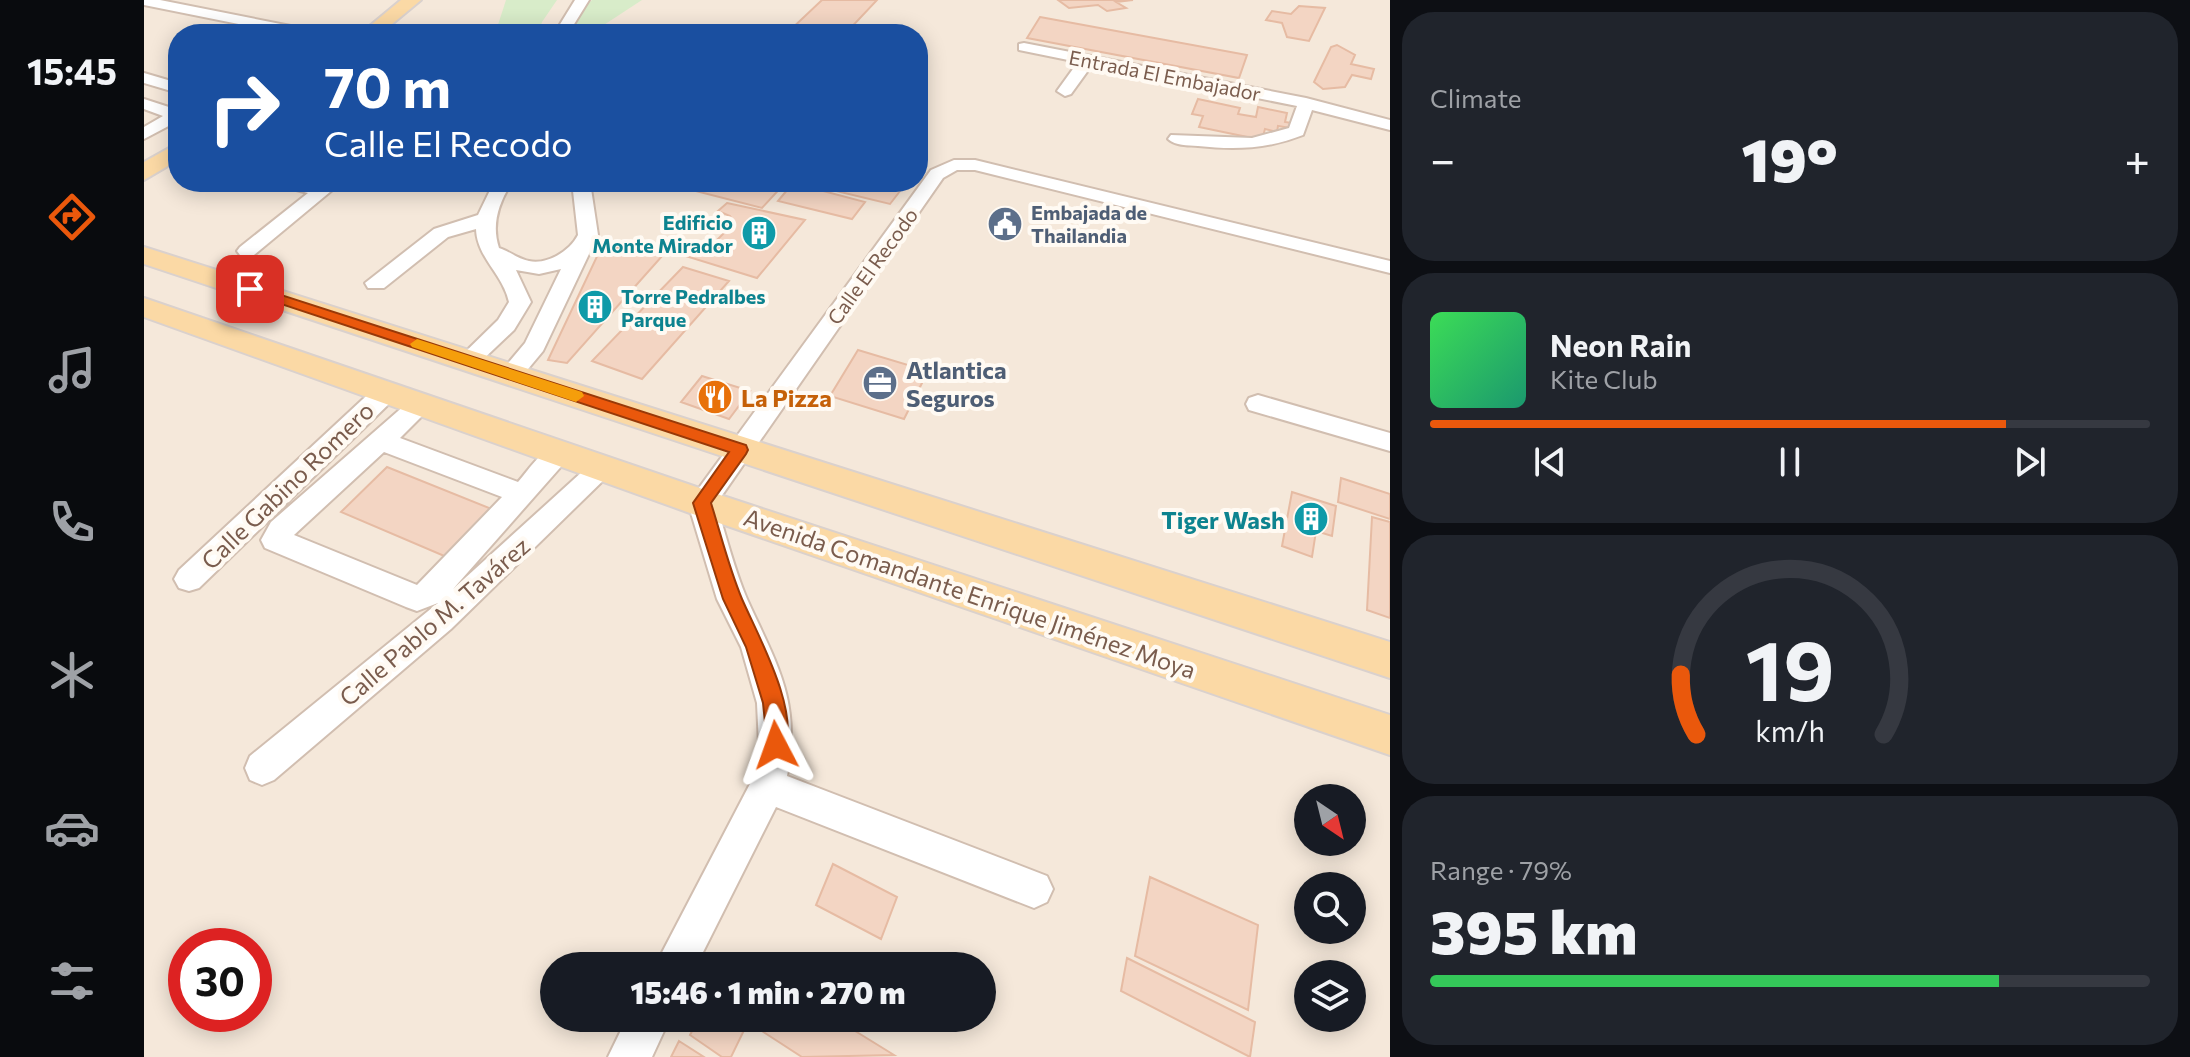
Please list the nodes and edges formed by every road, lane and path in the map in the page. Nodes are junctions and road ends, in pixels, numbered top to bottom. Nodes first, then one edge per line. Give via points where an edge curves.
1 (412, 0) edge
2 (582, 0) edge
3 (144, 1) edge
4 (248, 24) edge
5 (382, 24) edge
6 (567, 24) edge
7 (1024, 47) dead end
8 (1088, 60) junction
9 (144, 78) edge
10 (168, 84) edge
11 (1065, 91) dead end
12 (1306, 103) junction
13 (144, 104) edge
14 (1390, 111) edge
15 (168, 112) edge
16 (168, 120) edge
17 (1390, 125) edge
18 (144, 134) edge
19 (1177, 139) dead end
20 (928, 172) edge
21 (321, 192) edge
22 (498, 192) edge
23 (582, 192) edge
24 (914, 192) edge
25 (486, 219) junction
26 (588, 235) junction
27 (489, 248) junction
28 (247, 251) dead end
29 (144, 255) edge
30 (1390, 267) edge
31 (376, 283) dead end
32 (151, 312) edge
33 (468, 361) junction
34 (510, 375) junction
35 (386, 392) junction
36 (422, 404) junction
37 (1258, 404) dead end
38 (381, 441) junction
39 (1390, 442) edge
40 (740, 450) junction
41 (560, 453) junction
42 (603, 468) junction
43 (522, 494) junction
44 (702, 503) junction
45 (189, 579) dead end
46 (1390, 660) edge
47 (1390, 735) edge
48 (262, 768) dead end
49 (768, 786) junction
50 (1034, 889) dead end
51 (682, 952) edge
52 (642, 1032) edge
53 (629, 1057) edge

1 - 5 main road
2 - 6 street
3 - 4 street
7 - 8 street, Entrada El Embajador
8 - 11 street
8 - 12 street, Entrada El Embajador
9 - 10 street
12 - 14 street, Entrada El Embajador
12 - 17 street, Entrada El Embajador
12 - 19 street via 1297,131 1279,139 1253,145
13 - 15 street
16 - 18 street
20 - 30 street, Calle El Recodo via 975,165
21 - 28 street
22 - 25 street
23 - 26 street
24 - 40 street, Calle El Recodo
25 - 27 street
25 - 31 street via 441,233
26 - 27 street via 565,261 540,269 521,267
26 - 34 street via 535,346
27 - 33 street via 516,282 520,302 506,325
29 - 33 main road
32 - 35 main road, Avenida Comandante Enrique Jiménez Moya
33 - 34 main road
34 - 40 main road
35 - 36 main road, Avenida Comandante Enrique Jiménez Moya
35 - 45 street, Calle Gabino Romero
36 - 38 street
36 - 41 main road, Avenida Comandante Enrique Jiménez Moya
37 - 39 street
38 - 43 street
38 - 43 street via 275,540 417,598 432,592
40 - 44 street, Calle El Recodo
40 - 46 main road
41 - 42 main road, Avenida Comandante Enrique Jiménez Moya
41 - 43 street
42 - 44 main road, Avenida Comandante Enrique Jiménez Moya
42 - 48 street, Calle Pablo M. Tavárez via 440,620
44 - 47 main road, Avenida Comandante Enrique Jiménez Moya
44 - 49 street via 773,703 776,745
49 - 50 street
49 - 51 street
52 - 53 street

